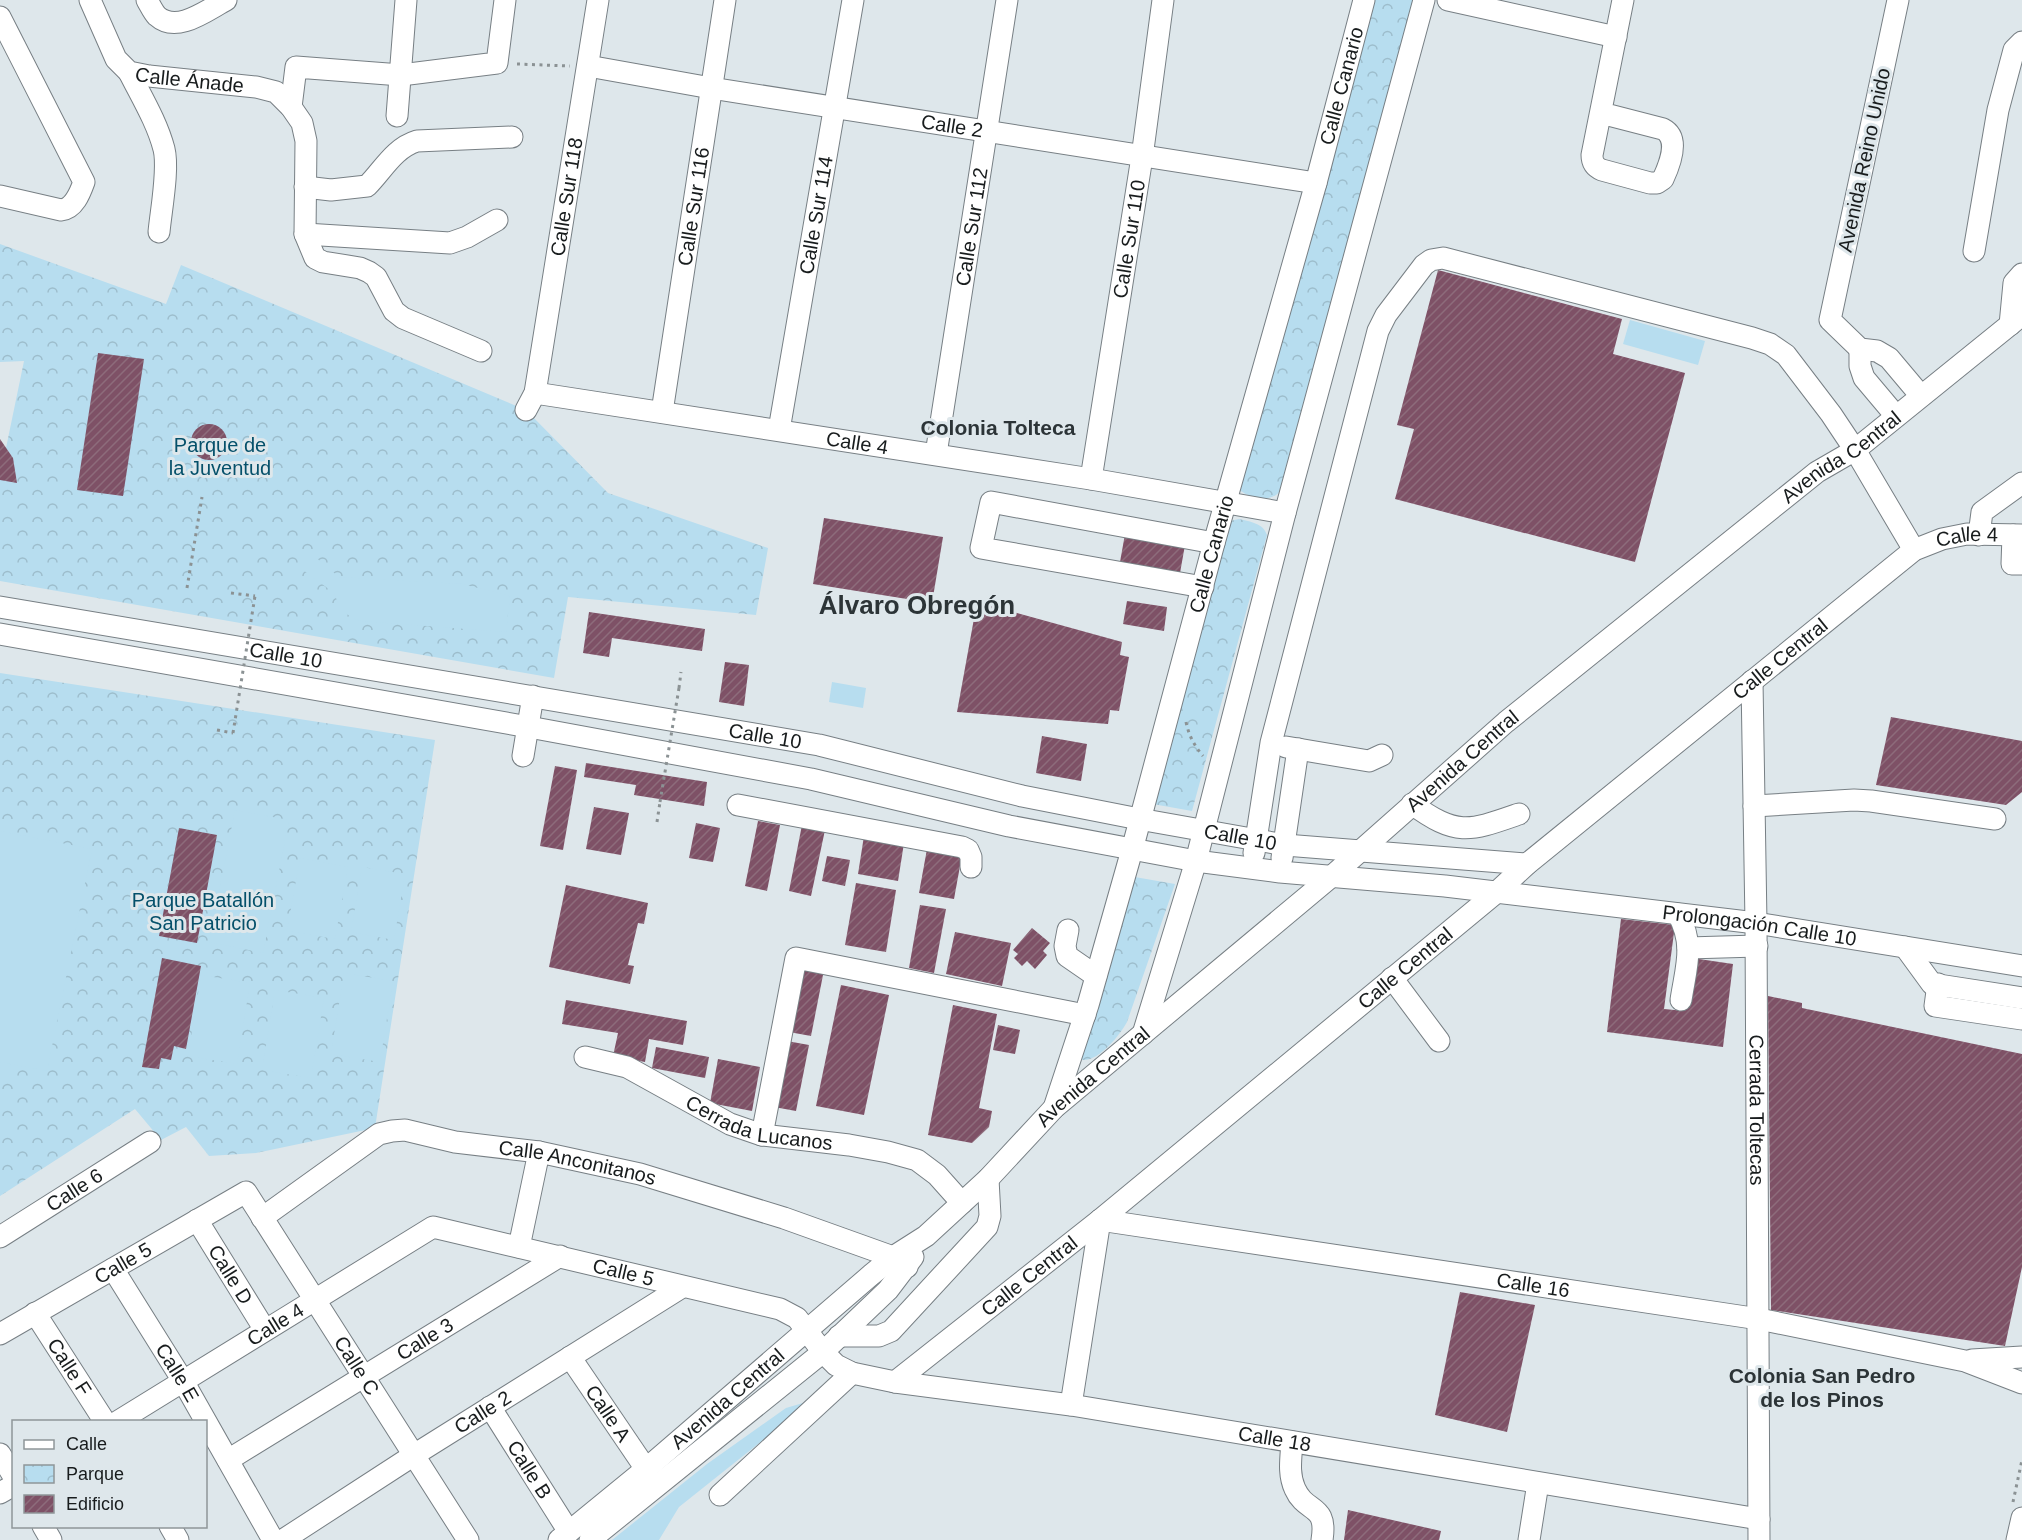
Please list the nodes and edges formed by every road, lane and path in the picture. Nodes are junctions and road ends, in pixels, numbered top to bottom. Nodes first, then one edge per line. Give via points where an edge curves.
1 (90, 0) edge
2 (147, 0) edge
3 (226, 0) edge
4 (406, 0) edge
5 (505, 0) edge
6 (598, 0) edge
7 (725, 0) edge
8 (853, 0) edge
9 (1007, 0) edge
10 (1163, 0) edge
11 (1364, 0) edge
12 (1424, 0) edge
13 (1448, 0) edge
14 (1623, 0) edge
15 (1898, 0) edge
16 (0, 17) edge
17 (1616, 37) junction
18 (2022, 42) edge
19 (497, 63) junction
20 (581, 66) junction
21 (129, 72) junction
22 (401, 75) junction
23 (711, 88) junction
24 (291, 107) junction
25 (836, 108) junction
26 (1601, 114) dead end
27 (397, 116) dead end
28 (986, 130) junction
29 (512, 137) dead end
30 (1142, 157) junction
31 (1316, 183) junction
32 (305, 187) junction
33 (0, 196) edge
34 (497, 220) dead end
35 (159, 232) dead end
36 (305, 234) junction
37 (1974, 251) dead end
38 (2022, 274) edge
39 (2016, 320) edge
40 (1860, 350) junction
41 (481, 351) dead end
42 (1921, 396) junction
43 (531, 402) joint
44 (662, 412) junction
45 (1896, 416) junction
46 (779, 430) junction
47 (1855, 450) junction
48 (936, 454) junction
49 (1090, 478) junction
50 (2022, 483) edge
51 (202, 497) dead end
52 (1227, 501) junction
53 (1285, 513) junction
54 (1979, 535) junction
55 (2017, 535) edge
56 (1214, 543) junction
57 (1914, 550) junction
58 (2022, 564) edge
59 (1203, 587) junction
60 (187, 588) dead end
61 (231, 593) dead end
62 (0, 607) edge
63 (0, 634) edge
64 (681, 672) dead end
65 (1752, 681) junction
66 (533, 696) junction
67 (529, 727) junction
68 (217, 730) dead end
69 (1271, 743) junction
70 (1298, 749) junction
71 (1382, 755) dead end
72 (523, 756) dead end
73 (1412, 804) junction
74 (738, 805) dead end
75 (1754, 806) junction
76 (1519, 814) dead end
77 (1139, 819) junction
78 (1995, 819) dead end
79 (657, 822) dead end
80 (1204, 831) junction
81 (1256, 840) junction
82 (1285, 845) junction
83 (1132, 850) junction
84 (1360, 851) junction
85 (1196, 861) junction
86 (1527, 864) junction
87 (971, 867) dead end
88 (1251, 869) junction
89 (1280, 872) junction
90 (1332, 876) junction
91 (1445, 886) junction
92 (1497, 892) junction
93 (1678, 914) junction
94 (1756, 923) junction
95 (1455, 927) junction
96 (1068, 930) dead end
97 (1757, 946) junction
98 (1905, 947) junction
99 (1688, 948) junction
100 (2022, 966) edge
101 (1096, 976) junction
102 (1392, 978) junction
103 (1938, 984) junction
104 (2022, 998) edge
105 (1681, 1000) dead end
106 (1085, 1016) junction
107 (2022, 1019) edge
108 (1143, 1034) junction
109 (1439, 1041) dead end
110 (585, 1057) dead end
111 (1054, 1108) junction
112 (762, 1134) junction
113 (150, 1142) dead end
114 (539, 1152) junction
115 (988, 1179) junction
116 (246, 1192) joint
117 (962, 1203) junction
118 (262, 1218) junction
119 (197, 1220) junction
120 (1100, 1220) junction
121 (433, 1227) joint
122 (0, 1237) edge
123 (519, 1247) junction
124 (560, 1256) junction
125 (900, 1262) junction
126 (113, 1269) junction
127 (682, 1287) junction
128 (314, 1300) junction
129 (35, 1313) junction
130 (1759, 1318) junction
131 (265, 1330) junction
132 (808, 1331) junction
133 (0, 1334) edge
134 (839, 1336) junction
135 (823, 1352) junction
136 (570, 1357) junction
137 (2022, 1357) edge
138 (1965, 1361) junction
139 (852, 1373) junction
140 (364, 1377) junction
141 (183, 1381) junction
142 (895, 1382) junction
143 (2022, 1383) edge
144 (1071, 1405) junction
145 (490, 1407) junction
146 (104, 1420) edge
147 (120, 1420) edge
148 (205, 1420) edge
149 (207, 1423) edge
150 (1292, 1442) junction
151 (0, 1454) edge
152 (414, 1455) junction
153 (228, 1460) junction
154 (646, 1469) junction
155 (12, 1474) edge
156 (1538, 1483) junction
157 (720, 1495) dead end
158 (2022, 1518) edge
159 (1758, 1530) edge
160 (564, 1536) edge
161 (273, 1540) edge
162 (283, 1540) edge
163 (468, 1540) edge
164 (590, 1540) edge
165 (1322, 1540) edge
166 (1529, 1540) edge
167 (2018, 1540) edge

1 - 21 street, Calle Ánade via 116,59
2 - 3 street via 155,15 167,22 184,22
4 - 22 street
5 - 19 street
6 - 20 street, Calle Sur 118
7 - 23 street, Calle Sur 116
8 - 25 street, Calle Sur 114
9 - 28 street, Calle Sur 112
10 - 30 street, Calle Sur 110
11 - 31 street, Calle Canario
12 - 53 street
13 - 17 street
14 - 17 street
15 - 40 street, Avenida Reino Unido via 1830,320
16 - 33 street via 84,182 68,209
17 - 26 street
18 - 37 street via 2014,50 1998,110
19 - 20 path
19 - 22 street
20 - 23 street, Calle 2
20 - 43 street, Calle Sur 118
21 - 24 street, Calle Ánade via 256,87 276,92
21 - 35 street via 165,151
22 - 24 street via 296,67
22 - 27 street
23 - 25 street, Calle 2
23 - 44 street, Calle Sur 116
24 - 32 street via 302,123 306,141
25 - 28 street, Calle 2
25 - 46 street, Calle Sur 114
28 - 30 street, Calle 2
28 - 48 street, Calle Sur 112
29 - 32 street via 417,141 398,149 367,186 331,190
30 - 31 street, Calle 2
30 - 49 street, Calle Sur 110
31 - 52 street, Calle Canario
32 - 36 street
34 - 36 street via 450,243
36 - 41 street via 315,258 360,268 376,277 394,311 403,318
38 - 39 street via 2014,283
39 - 42 street, Avenida Central
40 - 42 street via 1877,351 1889,358
40 - 45 street via 1864,378
42 - 45 street, Avenida Central
43 - 44 street, Calle 4
44 - 46 street, Calle 4
45 - 47 street, Avenida Central
46 - 48 street, Calle 4
47 - 57 street
47 - 69 street via 1786,355 1770,344 1443,258 1431,260 1386,315 1378,331
47 - 73 street, Avenida Central via 1817,472 1506,722
48 - 49 street, Calle 4
49 - 52 street, Calle 4
50 - 54 street via 1982,512
51 - 60 path
52 - 53 street, Calle 4
52 - 56 street, Calle Canario
53 - 80 street
54 - 55 street, Calle 4
54 - 57 street, Calle 4 via 1942,539
55 - 58 street via 2012,564
56 - 59 street, Calle Canario
56 - 59 street via 991,502 981,548
57 - 65 street, Calle Central
59 - 77 street, Calle Canario
61 - 68 path, bridge via 255,596 233,733
62 - 66 street, Calle 10
63 - 67 street, Calle 10
64 - 79 path, bridge
65 - 75 street, Cerrada Toltecas
65 - 86 street, Calle Central
66 - 67 street
66 - 77 street, Calle 10 via 819,745 1022,796
67 - 72 street
67 - 83 street, Calle 10 via 811,779
69 - 70 street
69 - 81 street
70 - 71 street via 1369,760
70 - 82 street
73 - 76 street via 1452,828 1480,828
73 - 84 street, Avenida Central
74 - 87 street via 962,847 968,850
75 - 78 street via 1854,800
75 - 94 street, Cerrada Toltecas
77 - 80 street, Calle 10
77 - 83 street, Calle Canario
80 - 81 street, Calle 10
80 - 85 street
81 - 82 street, Calle 10
81 - 88 street
82 - 84 street, Calle 10
82 - 89 street
83 - 85 street, Calle 10
83 - 101 street, Calle Canario
84 - 86 street, Calle 10
84 - 90 street, Avenida Central
85 - 88 street, Calle 10
85 - 108 street
86 - 92 street, Calle Central
88 - 89 street, Calle 10
89 - 90 street, Calle 10
90 - 91 street, Calle 10
90 - 108 street, Avenida Central
91 - 92 street, Calle 10
91 - 95 street via 1460,904
92 - 93 street, Prolongación Calle 10
92 - 95 street, Calle Central
93 - 94 street, Prolongación Calle 10
93 - 99 street via 1685,926
94 - 97 street, Cerrada Toltecas
94 - 98 street, Prolongación Calle 10
95 - 102 street, Calle Central
96 - 101 street via 1064,952
97 - 99 street
97 - 130 street, Cerrada Toltecas
98 - 100 street, Prolongación Calle 10
98 - 103 street via 1932,984
99 - 105 street
101 - 106 street, Calle Canario
102 - 109 street
102 - 120 street, Calle Central
103 - 104 street
103 - 107 street via 1935,1006
106 - 111 street, Calle Canario
106 - 112 street via 796,958
108 - 111 street, Avenida Central
110 - 112 street, Cerrada Lucanos via 627,1067 730,1124
111 - 115 street, Avenida Central
112 - 117 street, Cerrada Lucanos via 888,1152 917,1160 938,1175
113 - 122 street, Calle 6
114 - 118 street, Calle Anconitanos via 455,1142 405,1130 379,1134
114 - 123 street
114 - 125 street, Calle Anconitanos via 640,1174 784,1218
115 - 117 street, Avenida Central
115 - 134 street via 987,1227 891,1331 879,1336
116 - 118 street, Calle C
116 - 119 street, Calle 5
117 - 125 street, Avenida Central
118 - 128 street, Calle C
119 - 126 street, Calle 5
119 - 131 street, Calle D
120 - 130 street, Calle 16
120 - 142 street, Calle Central
120 - 144 street
121 - 123 street, Calle 5
121 - 128 street, Calle 4
123 - 124 street, Calle 5
124 - 127 street, Calle 5
124 - 140 street, Calle 3
125 - 132 street, Avenida Central
125 - 134 street, Avenida Central via 888,1290
126 - 129 street, Calle 5
126 - 141 street, Calle E
127 - 132 street, Calle 5 via 780,1309 797,1318
127 - 136 street, Calle 2
128 - 131 street, Calle 4
128 - 140 street, Calle C
129 - 133 street, Calle 5
129 - 146 street, Calle F
130 - 138 street, Calle 16
130 - 159 street, Cerrada Toltecas
131 - 141 street, Calle 4
132 - 135 street, Calle 18
132 - 154 street, Avenida Central
134 - 135 street, Avenida Central
135 - 139 street, Calle 18
135 - 164 street, Avenida Central
136 - 145 street, Calle 2
136 - 154 street, Calle A
137 - 138 street, Calle 16
138 - 143 street, Calle 16
139 - 142 street, Calle 18
139 - 157 street
140 - 152 street, Calle C
140 - 153 street, Calle 3
141 - 147 street, Calle 4
141 - 148 street, Calle E
142 - 144 street, Calle 18
144 - 150 street, Calle 18
145 - 152 street, Calle 2
145 - 160 street, Calle B
149 - 153 street, Calle E
150 - 156 street, Calle 18
150 - 165 street via 1290,1474 1296,1491 1322,1517
151 - 155 street
152 - 162 street, Calle 2
152 - 163 street, Calle C
153 - 161 street, Calle E
154 - 160 street, Avenida Central
156 - 159 street, Calle 18
156 - 166 street
158 - 167 street

